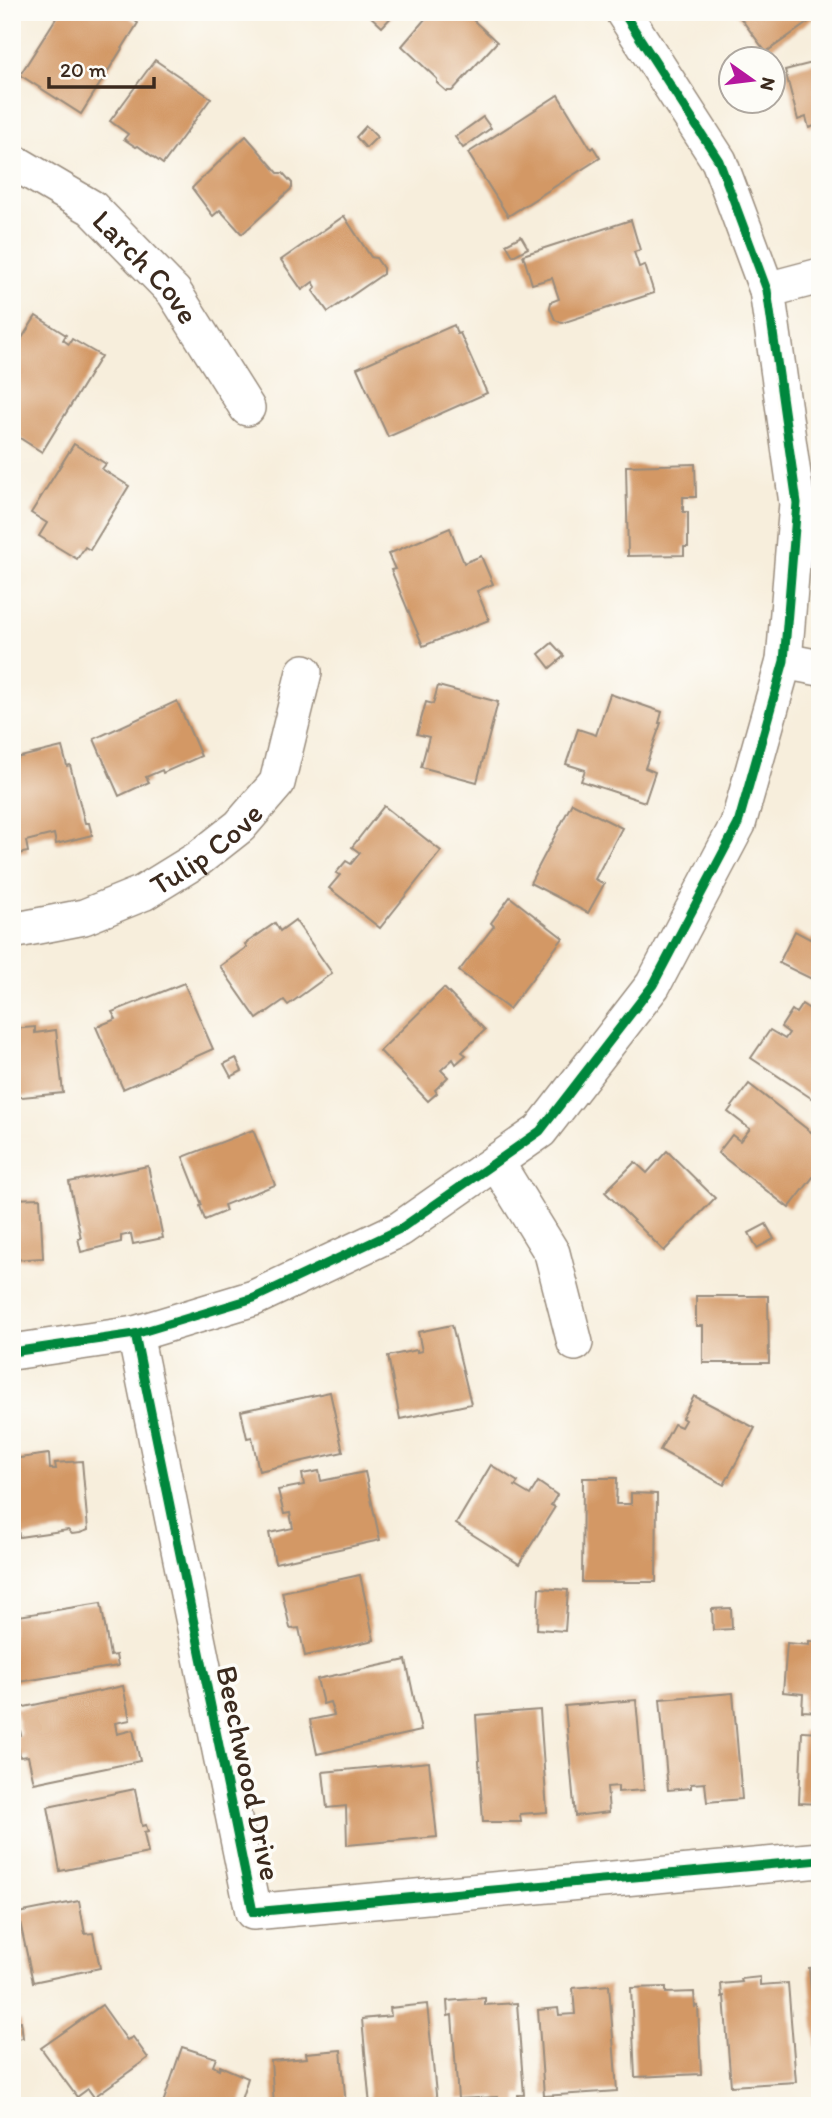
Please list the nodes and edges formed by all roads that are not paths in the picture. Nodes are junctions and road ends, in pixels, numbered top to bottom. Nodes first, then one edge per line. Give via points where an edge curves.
1 (623, 12) edge
2 (12, 161) edge
3 (820, 276) edge
4 (767, 290) junction
5 (247, 408) dead end
6 (784, 661) junction
7 (820, 668) edge
8 (304, 673) dead end
9 (12, 931) edge
10 (496, 1162) junction
11 (135, 1334) junction
12 (575, 1343) dead end
13 (12, 1352) edge
14 (820, 1860) edge

1 - 4 street via 719,161
2 - 5 street, Larch Cove via 92,208 174,292
3 - 4 street
4 - 6 street via 797,503
6 - 7 street
6 - 10 street via 738,824 653,985 540,1131
8 - 9 street, Tulip Cove via 277,783 240,826 143,893 84,917
10 - 11 street via 400,1229 254,1298
10 - 12 street via 552,1253
11 - 13 street
11 - 14 street, Beechwood Drive via 253,1912

